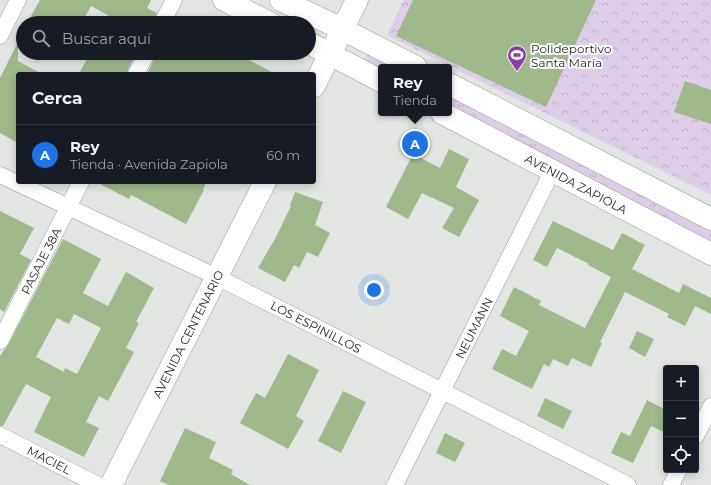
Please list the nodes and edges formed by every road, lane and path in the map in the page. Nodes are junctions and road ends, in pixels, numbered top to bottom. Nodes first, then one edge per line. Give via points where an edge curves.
1 (18, 0) edge
2 (174, 0) edge
3 (224, 0) edge
4 (281, 0) edge
5 (357, 0) edge
6 (166, 16) edge
7 (256, 16) edge
8 (315, 16) edge
9 (316, 17) edge
10 (342, 29) junction
11 (0, 36) edge
12 (316, 47) edge
13 (330, 54) junction
14 (143, 60) edge
15 (410, 64) edge
16 (137, 72) edge
17 (378, 79) edge
18 (316, 82) edge
19 (452, 86) edge
20 (448, 116) edge
21 (552, 172) junction
22 (0, 175) edge
23 (16, 183) edge
24 (19, 184) edge
25 (80, 184) edge
26 (264, 184) edge
27 (68, 207) junction
28 (711, 219) edge
29 (711, 254) edge
30 (217, 277) junction
31 (0, 341) edge
32 (442, 391) junction
33 (711, 406) edge
34 (699, 430) edge
35 (0, 435) edge
36 (677, 473) edge
37 (98, 485) edge
38 (111, 485) edge
39 (395, 485) edge
40 (628, 485) edge
41 (671, 485) edge

1 - 11 street
2 - 6 street
3 - 7 main road
4 - 8 main road
5 - 10 main road
9 - 10 main road
10 - 13 main road
10 - 15 main road
12 - 13 main road
13 - 17 main road
13 - 18 main road
14 - 16 street
19 - 28 main road
20 - 21 main road, AVENIDA ZAPIOLA
21 - 29 main road, AVENIDA ZAPIOLA
21 - 32 street, NEUMANN
22 - 23 street, LOS ESPINILLOS
24 - 27 street, LOS ESPINILLOS
25 - 27 street, PASAJE 38A
26 - 30 main road, AVENIDA CENTENARIO
27 - 30 street, LOS ESPINILLOS
27 - 31 street, PASAJE 38A
30 - 32 street, LOS ESPINILLOS
30 - 38 main road, AVENIDA CENTENARIO
32 - 39 street, NEUMANN
32 - 40 street, LOS ESPINILLOS
33 - 34 street
35 - 37 street, MACIEL
36 - 41 street

